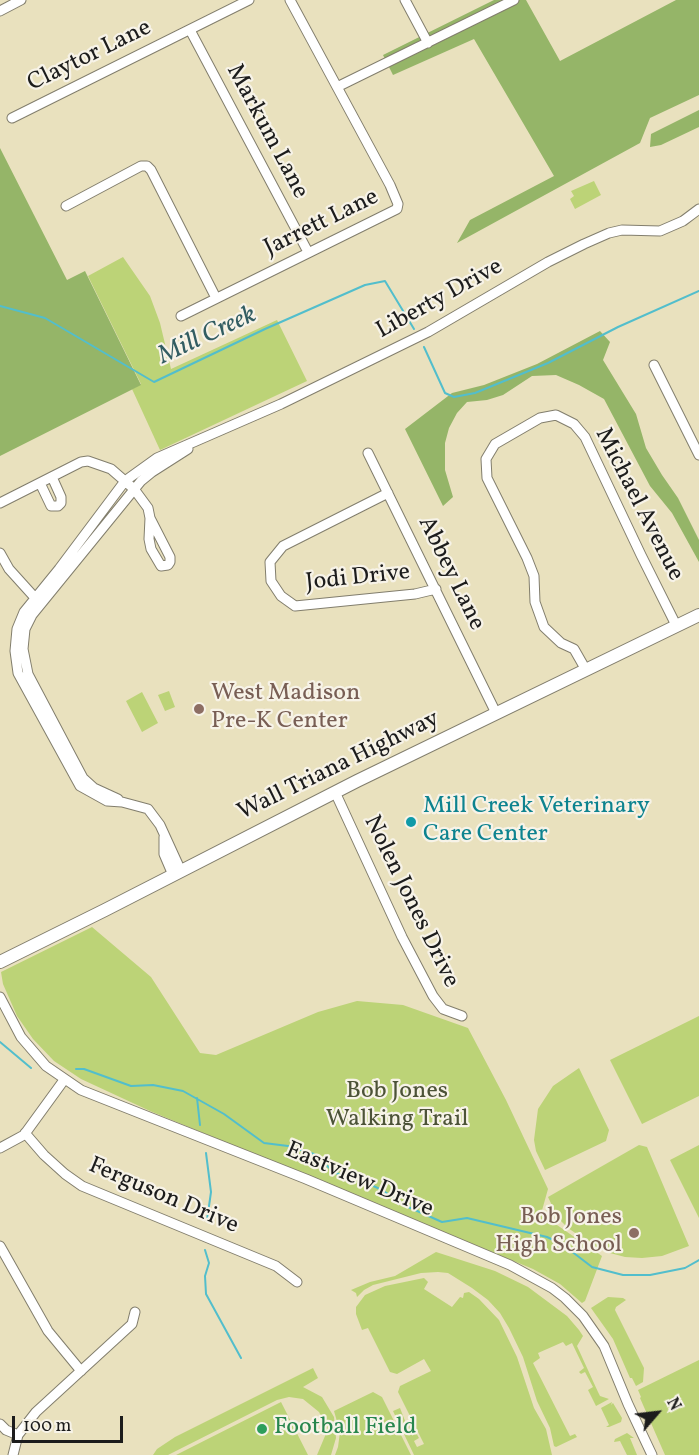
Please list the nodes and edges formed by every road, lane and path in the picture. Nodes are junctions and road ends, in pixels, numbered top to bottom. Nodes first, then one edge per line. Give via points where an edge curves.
1 (21, 0) edge
2 (249, 0) edge
3 (290, 0) edge
4 (405, 0) edge
5 (514, 0) edge
6 (0, 11) edge
7 (190, 30) junction
8 (428, 43) junction
9 (337, 87) junction
10 (12, 117) dead end
11 (66, 206) dead end
12 (699, 209) edge
13 (308, 252) junction
14 (216, 298) junction
15 (181, 316) dead end
16 (654, 365) dead end
17 (200, 441) junction
18 (368, 453) dead end
19 (699, 455) edge
20 (52, 477) junction
21 (125, 481) junction
22 (40, 483) junction
23 (134, 489) junction
24 (388, 493) junction
25 (0, 503) edge
26 (150, 518) dead end
27 (0, 553) edge
28 (436, 589) junction
29 (38, 601) junction
30 (699, 615) edge
31 (676, 625) junction
32 (586, 670) junction
33 (496, 713) junction
34 (335, 792) junction
35 (177, 873) junction
36 (0, 962) edge
37 (0, 997) edge
38 (462, 1016) dead end
39 (64, 1080) junction
40 (25, 1133) junction
41 (0, 1148) edge
42 (0, 1246) edge
43 (297, 1282) dead end
44 (135, 1312) dead end
45 (81, 1371) junction
46 (0, 1424) edge
47 (18, 1435) junction
48 (13, 1455) edge
49 (652, 1455) edge

1 - 6 street
2 - 7 street, Claytor Lane
3 - 9 street, Jarrett Lane
4 - 8 street
5 - 8 street
7 - 10 street, Claytor Lane
7 - 13 street, Markum Lane
8 - 9 street
9 - 13 street, Jarrett Lane via 398,204 397,209
11 - 14 street via 147,166
12 - 17 street, Liberty Drive via 660,231 622,230 584,244 428,332
13 - 14 street, Jarrett Lane
14 - 15 street, Jarrett Lane
16 - 19 street
17 - 21 street, Liberty Drive via 157,458
17 - 23 street, Liberty Drive via 152,472
18 - 24 street, Abbey Lane
20 - 21 street via 88,461 111,469
20 - 22 street
20 - 22 street via 61,497 58,506 51,506
21 - 23 street
21 - 29 street, Liberty Drive
22 - 25 street
23 - 26 street via 148,508
23 - 29 street, Liberty Drive
24 - 28 street, Abbey Lane
24 - 28 street, Jodi Drive via 283,546 270,562 271,581 281,596 295,606
27 - 29 street
28 - 33 street, Abbey Lane
29 - 35 street, Liberty Drive via 24,612 17,629 18,673 80,786 107,801 148,809 164,834 164,854
30 - 31 main road, Wall Triana Highway
31 - 32 main road, Wall Triana Highway
31 - 32 street, Michael Avenue via 585,437 574,424 556,415 540,418 495,444 486,459 487,478 531,567 535,602 544,627 574,649
32 - 33 main road, Wall Triana Highway
33 - 34 main road, Wall Triana Highway
34 - 35 main road, Wall Triana Highway
34 - 38 street, Nolen Jones Drive via 433,996 443,1009
35 - 36 main road, Wall Triana Highway
37 - 39 street, Eastview Drive via 21,1037
39 - 40 street
39 - 49 street, Eastview Drive via 488,1256 552,1288 566,1298 604,1346
40 - 41 street
40 - 43 street, Ferguson Drive via 51,1162 82,1185 276,1266
42 - 45 street via 48,1331
44 - 45 street via 132,1324
45 - 47 street via 36,1412
46 - 47 street
47 - 48 street

